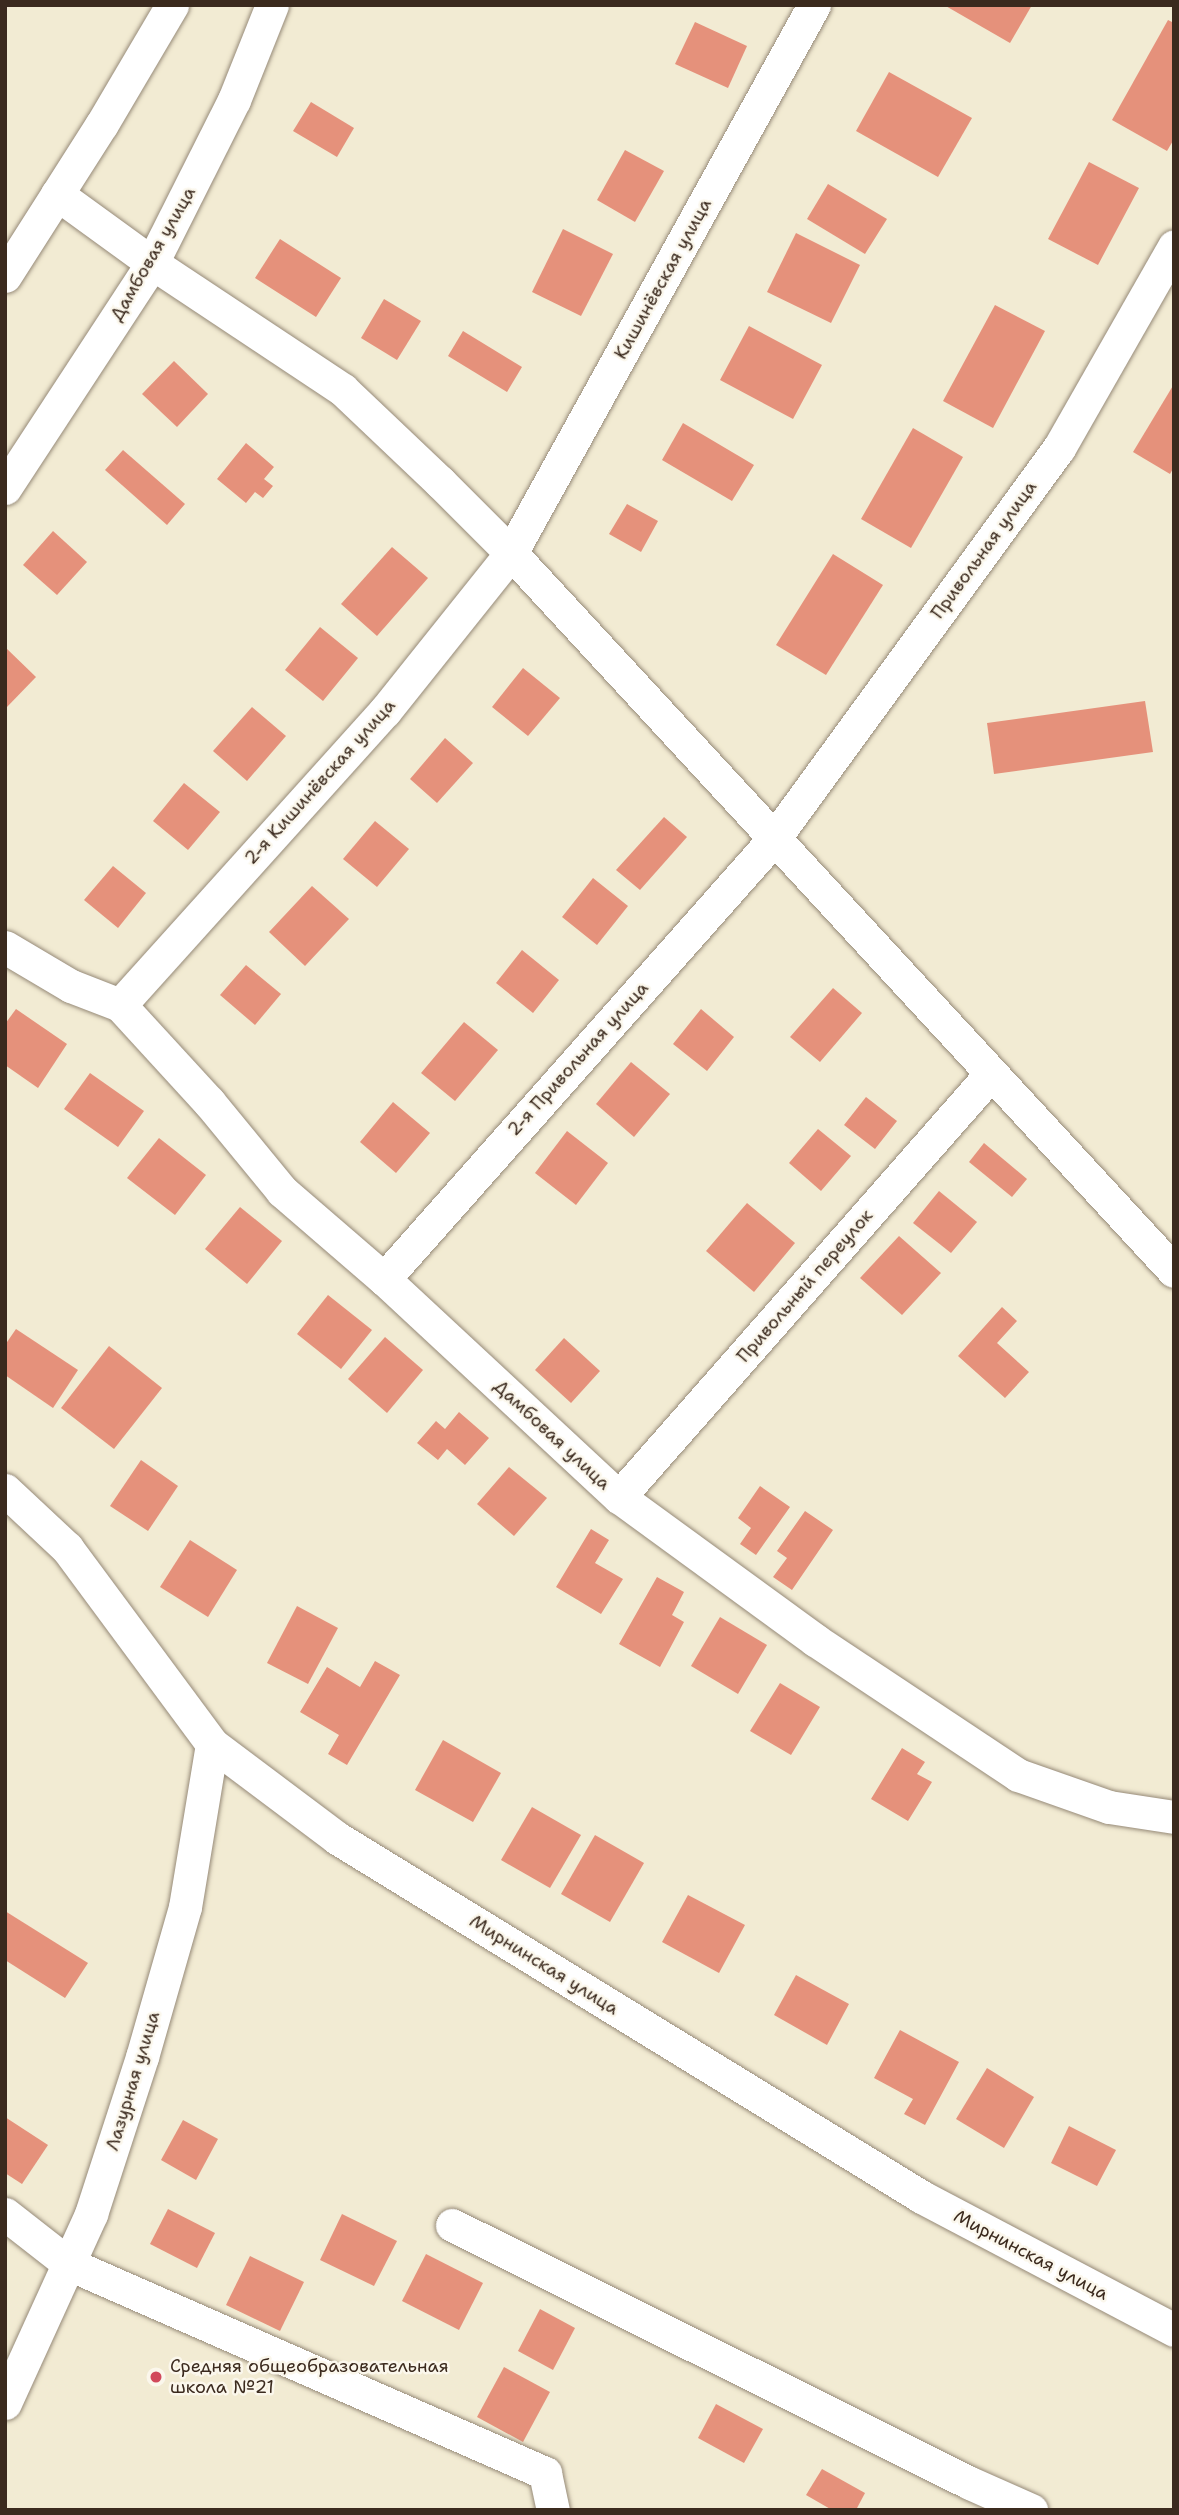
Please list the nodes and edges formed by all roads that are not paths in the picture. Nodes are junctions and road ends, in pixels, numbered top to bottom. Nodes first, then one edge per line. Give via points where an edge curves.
1 (172, 5) edge
2 (272, 5) edge
3 (814, 5) edge
4 (57, 194) junction
5 (1174, 246) edge
6 (152, 263) junction
7 (5, 276) edge
8 (5, 488) edge
9 (511, 553) junction
10 (773, 840) junction
11 (5, 947) edge
12 (120, 1004) junction
13 (990, 1075) junction
14 (1174, 1271) edge
15 (384, 1279) junction
16 (5, 1490) edge
17 (619, 1497) junction
18 (212, 1744) junction
19 (1174, 1817) edge
20 (5, 2214) edge
21 (452, 2225) dead end
22 (69, 2264) junction
23 (1174, 2330) edge
24 (5, 2403) edge
25 (553, 2510) edge
26 (1031, 2510) edge

1 - 4 street
2 - 6 street, Дамбовая улица via 234,100
3 - 9 street, Кишинёвская улица
4 - 6 street
4 - 7 street
5 - 10 street, Привольная улица via 1059,448
6 - 8 street, Дамбовая улица
6 - 9 street via 343,390
9 - 10 street
9 - 12 street, 2-я Кишинёвская улица via 385,711
10 - 13 street
10 - 15 street, 2-я Привольная улица
11 - 12 street, Дамбовая улица via 71,986
12 - 15 street, Дамбовая улица via 282,1191
13 - 14 street
13 - 17 street, Привольный переулок
15 - 17 street, Дамбовая улица
16 - 18 street, Мирнинская улица via 68,1548
17 - 19 street, Дамбовая улица via 815,1640 1018,1775 1109,1807
18 - 22 street, Лазурная улица via 185,1907 134,2083 91,2214
18 - 23 street, Мирнинская улица via 337,1838 922,2197
20 - 22 street
21 - 26 street
22 - 24 street, Лазурная улица
22 - 25 street via 545,2473

